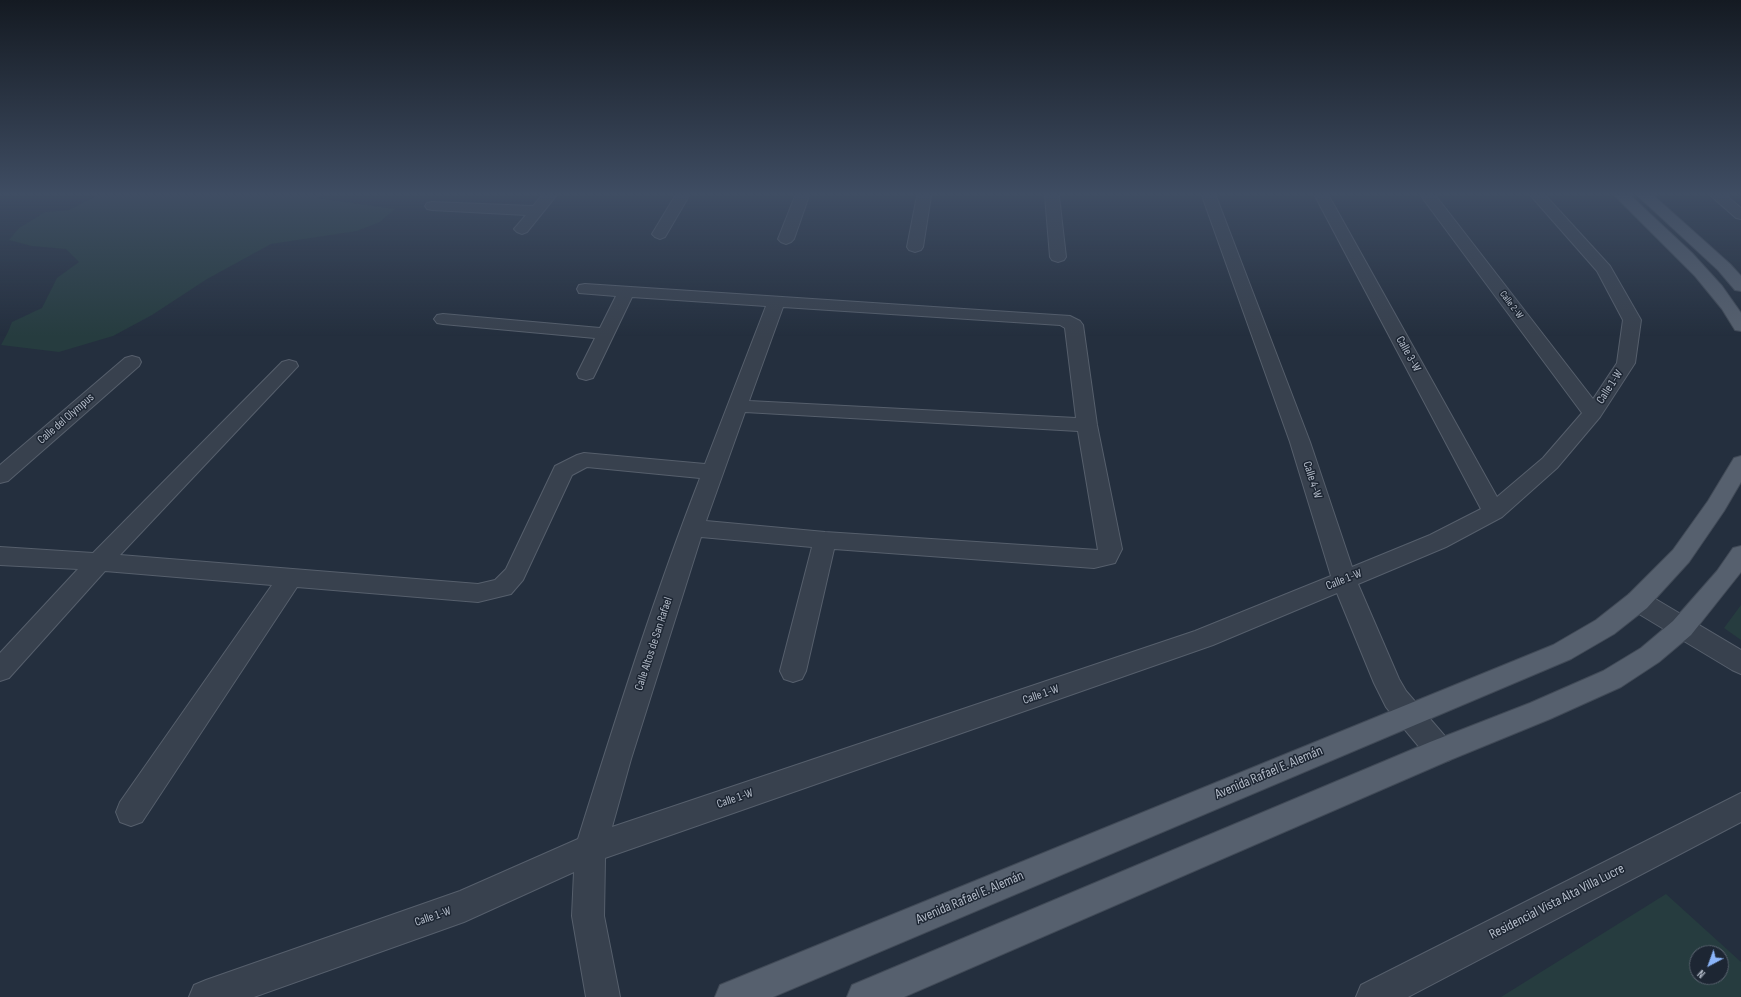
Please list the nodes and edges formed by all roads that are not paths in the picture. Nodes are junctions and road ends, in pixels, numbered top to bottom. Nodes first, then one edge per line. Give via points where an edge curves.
1 (916, 243) edge
2 (1057, 243) edge
3 (1226, 243) edge
4 (1347, 243) edge
5 (1463, 243) edge
6 (1580, 243) edge
7 (1671, 243) edge
8 (1697, 243) edge
9 (915, 247) dead end
10 (1058, 257) dead end
11 (1741, 286) edge
12 (586, 289) dead end
13 (627, 291) junction
14 (776, 302) junction
15 (443, 319) dead end
16 (1741, 326) edge
17 (606, 334) junction
18 (132, 362) dead end
19 (289, 366) dead end
20 (586, 374) dead end
21 (738, 406) junction
22 (1593, 413) junction
23 (1087, 425) junction
24 (1741, 463) edge
25 (713, 472) junction
26 (0, 476) edge
27 (1494, 512) junction
28 (692, 528) junction
29 (825, 540) junction
30 (1741, 554) edge
31 (0, 556) edge
32 (99, 562) junction
33 (291, 577) junction
34 (1344, 580) junction
35 (1638, 602) junction
36 (1682, 628) junction
37 (1741, 663) edge
38 (0, 670) edge
39 (794, 671) dead end
40 (1409, 715) junction
41 (1440, 751) junction
42 (1741, 807) edge
43 (131, 812) dead end
44 (590, 849) junction
45 (206, 997) edge
46 (603, 997) edge
47 (732, 997) edge
48 (864, 997) edge
49 (1373, 997) edge

1 - 9 street
2 - 10 street
3 - 34 street, Calle 4-W via 1300,442
4 - 27 street, Calle 3-W
5 - 22 street, Calle 2-W
6 - 22 street, Calle 1-W via 1604,269 1632,320 1626,363
7 - 16 main road via 1731,308
8 - 11 main road
12 - 13 street
13 - 14 street
13 - 17 street
14 - 21 street, Calle Altos de San Rafael
14 - 23 street via 1071,322 1074,325
15 - 17 street
17 - 20 street
18 - 26 street, Calle del Olympus
19 - 32 street
21 - 23 street
21 - 25 street, Calle Altos de San Rafael
22 - 27 street, Calle 1-W via 1550,463
23 - 29 street via 1110,550 1107,557 1094,559
24 - 35 main road, Avenida Rafael E. Alemán via 1716,506 1681,556
25 - 28 street, Calle Altos de San Rafael
25 - 33 street via 584,460 572,465 563,471 515,574 502,588 478,593
27 - 34 street, Calle 1-W via 1438,541
28 - 29 street
28 - 44 street, Calle Altos de San Rafael
29 - 39 street
30 - 36 main road
31 - 32 street
32 - 33 street
32 - 38 street
33 - 43 street
34 - 40 street, Calle 4-W via 1387,683
34 - 44 street, Calle 1-W via 1204,638
35 - 36 street
35 - 40 main road, Avenida Rafael E. Alemán via 1605,627 1562,652
36 - 37 street
36 - 41 main road via 1650,655 1612,679
40 - 41 street, Calle 4-W
40 - 47 main road, Avenida Rafael E. Alemán
41 - 48 main road
42 - 49 street, Residencial Vista Alta Villa Lucre
44 - 45 street, Calle 1-W via 464,906
44 - 46 street, Calle Altos de San Rafael via 588,916

